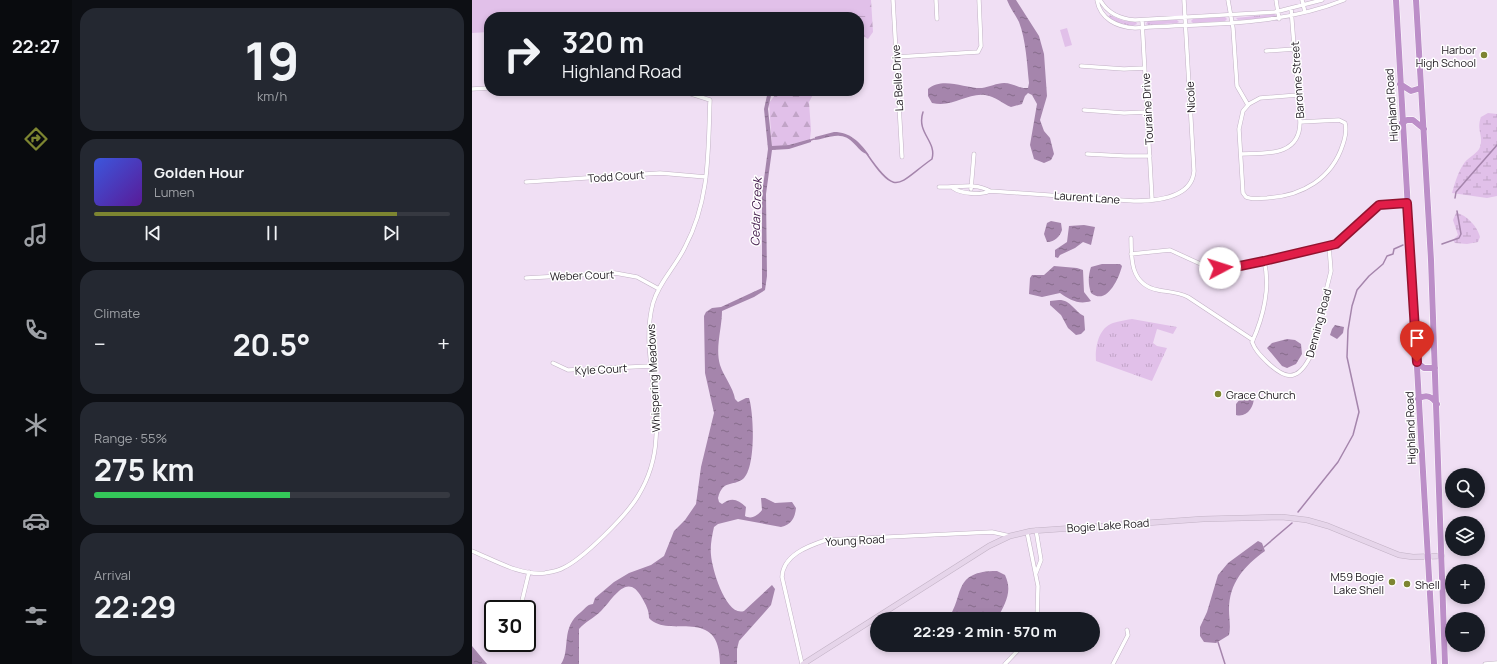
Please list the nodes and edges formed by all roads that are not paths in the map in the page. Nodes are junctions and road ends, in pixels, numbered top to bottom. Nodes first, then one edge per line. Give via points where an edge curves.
1 (893, 0) edge
2 (936, 0) edge
3 (979, 0) edge
4 (1097, 0) edge
5 (1100, 0) edge
6 (1184, 0) edge
7 (1228, 0) edge
8 (1276, 0) edge
9 (1302, 0) edge
10 (1322, 0) edge
11 (1344, 0) edge
12 (1396, 0) edge
13 (1416, 0) edge
14 (1304, 5) junction
15 (1291, 8) junction
16 (1278, 12) junction
17 (1305, 12) junction
18 (1230, 15) junction
19 (1293, 16) junction
20 (1185, 17) junction
21 (937, 19) dead end
22 (1279, 19) junction
23 (1142, 20) junction
24 (1232, 22) junction
25 (1186, 25) junction
26 (1142, 27) junction
27 (1295, 49) junction
28 (1266, 50) dead end
29 (896, 57) junction
30 (1082, 66) dead end
31 (1144, 68) junction
32 (1400, 84) junction
33 (484, 88) edge
34 (1421, 88) junction
35 (472, 89) edge
36 (1298, 95) junction
37 (698, 96) edge
38 (1248, 105) junction
39 (1084, 110) dead end
40 (1147, 112) junction
41 (1300, 122) junction
42 (1402, 123) junction
43 (1424, 129) junction
44 (974, 154) dead end
45 (1086, 154) dead end
46 (1241, 154) junction
47 (902, 156) dead end
48 (1150, 156) junction
49 (706, 177) junction
50 (526, 182) dead end
51 (939, 187) dead end
52 (971, 187) junction
53 (953, 188) junction
54 (990, 191) junction
55 (1184, 191) joint
56 (971, 192) junction
57 (1152, 199) junction
58 (1407, 203) junction
59 (1131, 238) dead end
60 (1329, 246) junction
61 (1131, 254) junction
62 (1264, 261) junction
63 (526, 278) dead end
64 (659, 289) junction
65 (1252, 340) junction
66 (1417, 362) junction
67 (552, 363) dead end
68 (651, 366) junction
69 (1436, 368) junction
70 (1418, 398) junction
71 (1437, 404) junction
72 (1036, 530) junction
73 (1027, 532) junction
74 (1010, 536) junction
75 (472, 551) edge
76 (1427, 556) junction
77 (1442, 556) junction
78 (529, 572) junction
79 (1036, 574) junction
80 (522, 600) edge
81 (1037, 612) edge
82 (1127, 630) dead end
83 (1016, 652) edge
84 (1497, 663) edge
85 (802, 664) edge
86 (1005, 664) edge
87 (1113, 664) edge
88 (1434, 664) edge
89 (1445, 664) edge
90 (1485, 664) edge

1 - 29 street, La Belle Drive
2 - 21 street
3 - 29 street via 981,49 976,52
4 - 26 street via 1101,12 1110,21 1125,27
5 - 23 street via 1105,8 1117,16 1128,20
6 - 20 street, Nicole
7 - 18 street
8 - 16 street
9 - 14 street
10 - 14 street
11 - 17 street
12 - 32 highway, Highland Road
13 - 34 highway
14 - 15 street
14 - 17 street
15 - 16 street
15 - 19 street, Baronne Street
16 - 18 street
16 - 22 street
17 - 19 street
18 - 20 street
18 - 24 street
19 - 22 street
19 - 27 street, Baronne Street
20 - 23 street
20 - 25 street, Nicole
22 - 24 street
23 - 26 street, Touraine Drive
24 - 25 street
24 - 38 street via 1237,86
25 - 26 street
25 - 55 street, Nicole via 1194,171 1192,182
26 - 31 street, Touraine Drive
27 - 28 street
27 - 36 street, Baronne Street
29 - 47 street, La Belle Drive
30 - 31 street
31 - 40 street, Touraine Drive
32 - 34 highway via 1411,91
32 - 42 highway, Highland Road
33 - 35 street
34 - 43 highway
36 - 38 street via 1263,98
36 - 41 street, Baronne Street
37 - 49 street, Whispering Meadows via 710,100
38 - 46 street via 1239,124
39 - 40 street
40 - 48 street, Touraine Drive
41 - 46 street, Baronne Street via 1296,139 1286,149
41 - 46 street via 1339,120 1345,123 1343,142 1332,167 1316,182 1297,193 1250,199 1244,195
42 - 43 highway via 1413,120
42 - 58 highway, Highland Road
43 - 69 highway
44 - 52 street
45 - 48 street
48 - 57 street, Touraine Drive
49 - 50 street, Todd Court via 660,173
49 - 64 street, Whispering Meadows via 703,201 686,247
51 - 53 street, Laurent Lane
52 - 53 street, Laurent Lane
52 - 54 street, Laurent Lane
52 - 56 street
53 - 56 street, Laurent Lane via 957,191
54 - 56 street, Laurent Lane
54 - 57 street, Laurent Lane via 1130,200
55 - 57 street, Laurent Lane
58 - 60 street via 1379,205 1336,244
58 - 66 highway, Highland Road
59 - 61 street, Denning Road
60 - 62 street
60 - 65 street, Denning Road via 1331,271 1309,359 1303,370 1286,376 1277,372 1254,349
61 - 62 street via 1170,250 1205,266 1220,268
61 - 65 street, Denning Road via 1135,274 1143,285 1188,297
62 - 65 street via 1267,287 1258,328
63 - 64 street, Weber Court via 615,273 637,277
64 - 68 street, Whispering Meadows via 653,303 649,325
66 - 69 highway via 1424,368
66 - 70 highway, Highland Road
67 - 68 street, Kyle Court via 568,370
68 - 78 street, Whispering Meadows via 656,437 654,458 638,497 621,518 574,562 562,569 546,573
69 - 71 highway
70 - 71 highway via 1430,396
70 - 76 highway, Highland Road
71 - 77 highway
72 - 73 main road, Bogie Lake Road
72 - 76 main road, Bogie Lake Road via 1282,517 1328,526 1396,554 1410,557
72 - 79 street via 1041,560
73 - 74 main road, Bogie Lake Road
73 - 79 street
74 - 85 main road, Bogie Lake Road via 983,550
74 - 85 street, Young Road via 992,532 826,540 804,548 794,555 782,570 783,585
75 - 78 street, Whispering Meadows
76 - 77 main road, Bogie Lake Road
76 - 88 highway, Highland Road
77 - 89 highway
78 - 80 street
79 - 81 street
82 - 87 street via 1128,635
83 - 86 street
84 - 90 street

